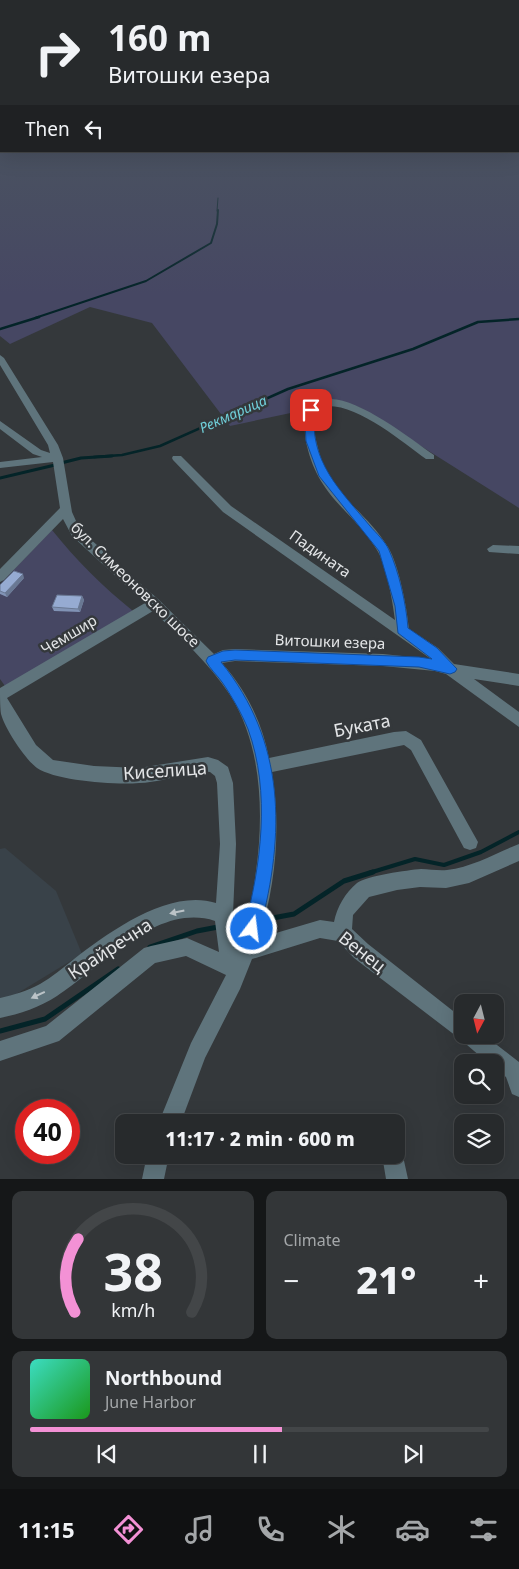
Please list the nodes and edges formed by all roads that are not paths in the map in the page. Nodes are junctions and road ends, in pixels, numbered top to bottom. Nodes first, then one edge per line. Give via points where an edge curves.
1 (0, 358) edge
2 (5, 374) edge
3 (0, 424) edge
4 (430, 457) dead end
5 (177, 458) dead end
6 (59, 462) junction
7 (0, 465) edge
8 (66, 509) junction
9 (493, 549) dead end
10 (519, 550) edge
11 (0, 577) edge
12 (154, 604) junction
13 (402, 630) junction
14 (212, 661) junction
15 (450, 669) junction
16 (519, 680) edge
17 (0, 695) edge
18 (0, 700) edge
19 (519, 720) edge
20 (265, 766) junction
21 (470, 842) dead end
22 (519, 852) edge
23 (224, 914) junction
24 (342, 932) junction
25 (239, 953) junction
26 (0, 1008) edge
27 (454, 1024) edge
28 (479, 1044) edge
29 (0, 1051) edge
30 (517, 1075) edge
31 (173, 1114) edge
32 (156, 1164) edge
33 (395, 1164) edge
34 (153, 1179) edge
35 (398, 1179) edge

1 - 2 street, бул. Симеоновско шосе
2 - 6 street, бул. Симеоновско шосе via 53,445
3 - 6 street via 37,452
4 - 13 street via 361,411 344,404 329,401 311,410 311,441 323,476 384,550 401,606
5 - 13 street, Падината via 227,509
6 - 7 street
6 - 8 street, бул. Симеоновско шосе
8 - 11 street
8 - 12 street, бул. Симеоновско шосе via 68,521 76,533
9 - 10 street
12 - 14 street, бул. Симеоновско шосе
12 - 17 street, Чемшир
13 - 15 street, Падината
14 - 15 street, Витошки езера via 223,656 255,656 419,662
14 - 20 street, бул. Симеоновско шосе via 227,679 254,727
15 - 16 street
15 - 19 street, Витошки езера
18 - 23 street, Киселица via 32,751 44,763 59,770 147,775 212,765 222,772 228,844
20 - 21 street, Буката via 406,738 416,745
20 - 25 street, бул. Симеоновско шосе via 269,816 263,889
22 - 24 street via 468,874 446,879 398,881 364,890 345,911
23 - 25 street, Киселица
23 -> 26 street, Крайречна via 206,909 164,915 132,930 44,993
24 - 25 street, Венец via 320,929
24 - 27 street, Венец via 361,951
25 - 29 street via 187,947 151,955 52,1034
25 - 31 street, бул. Симеоновско шосе
28 - 30 street
32 - 34 street
33 - 35 street

